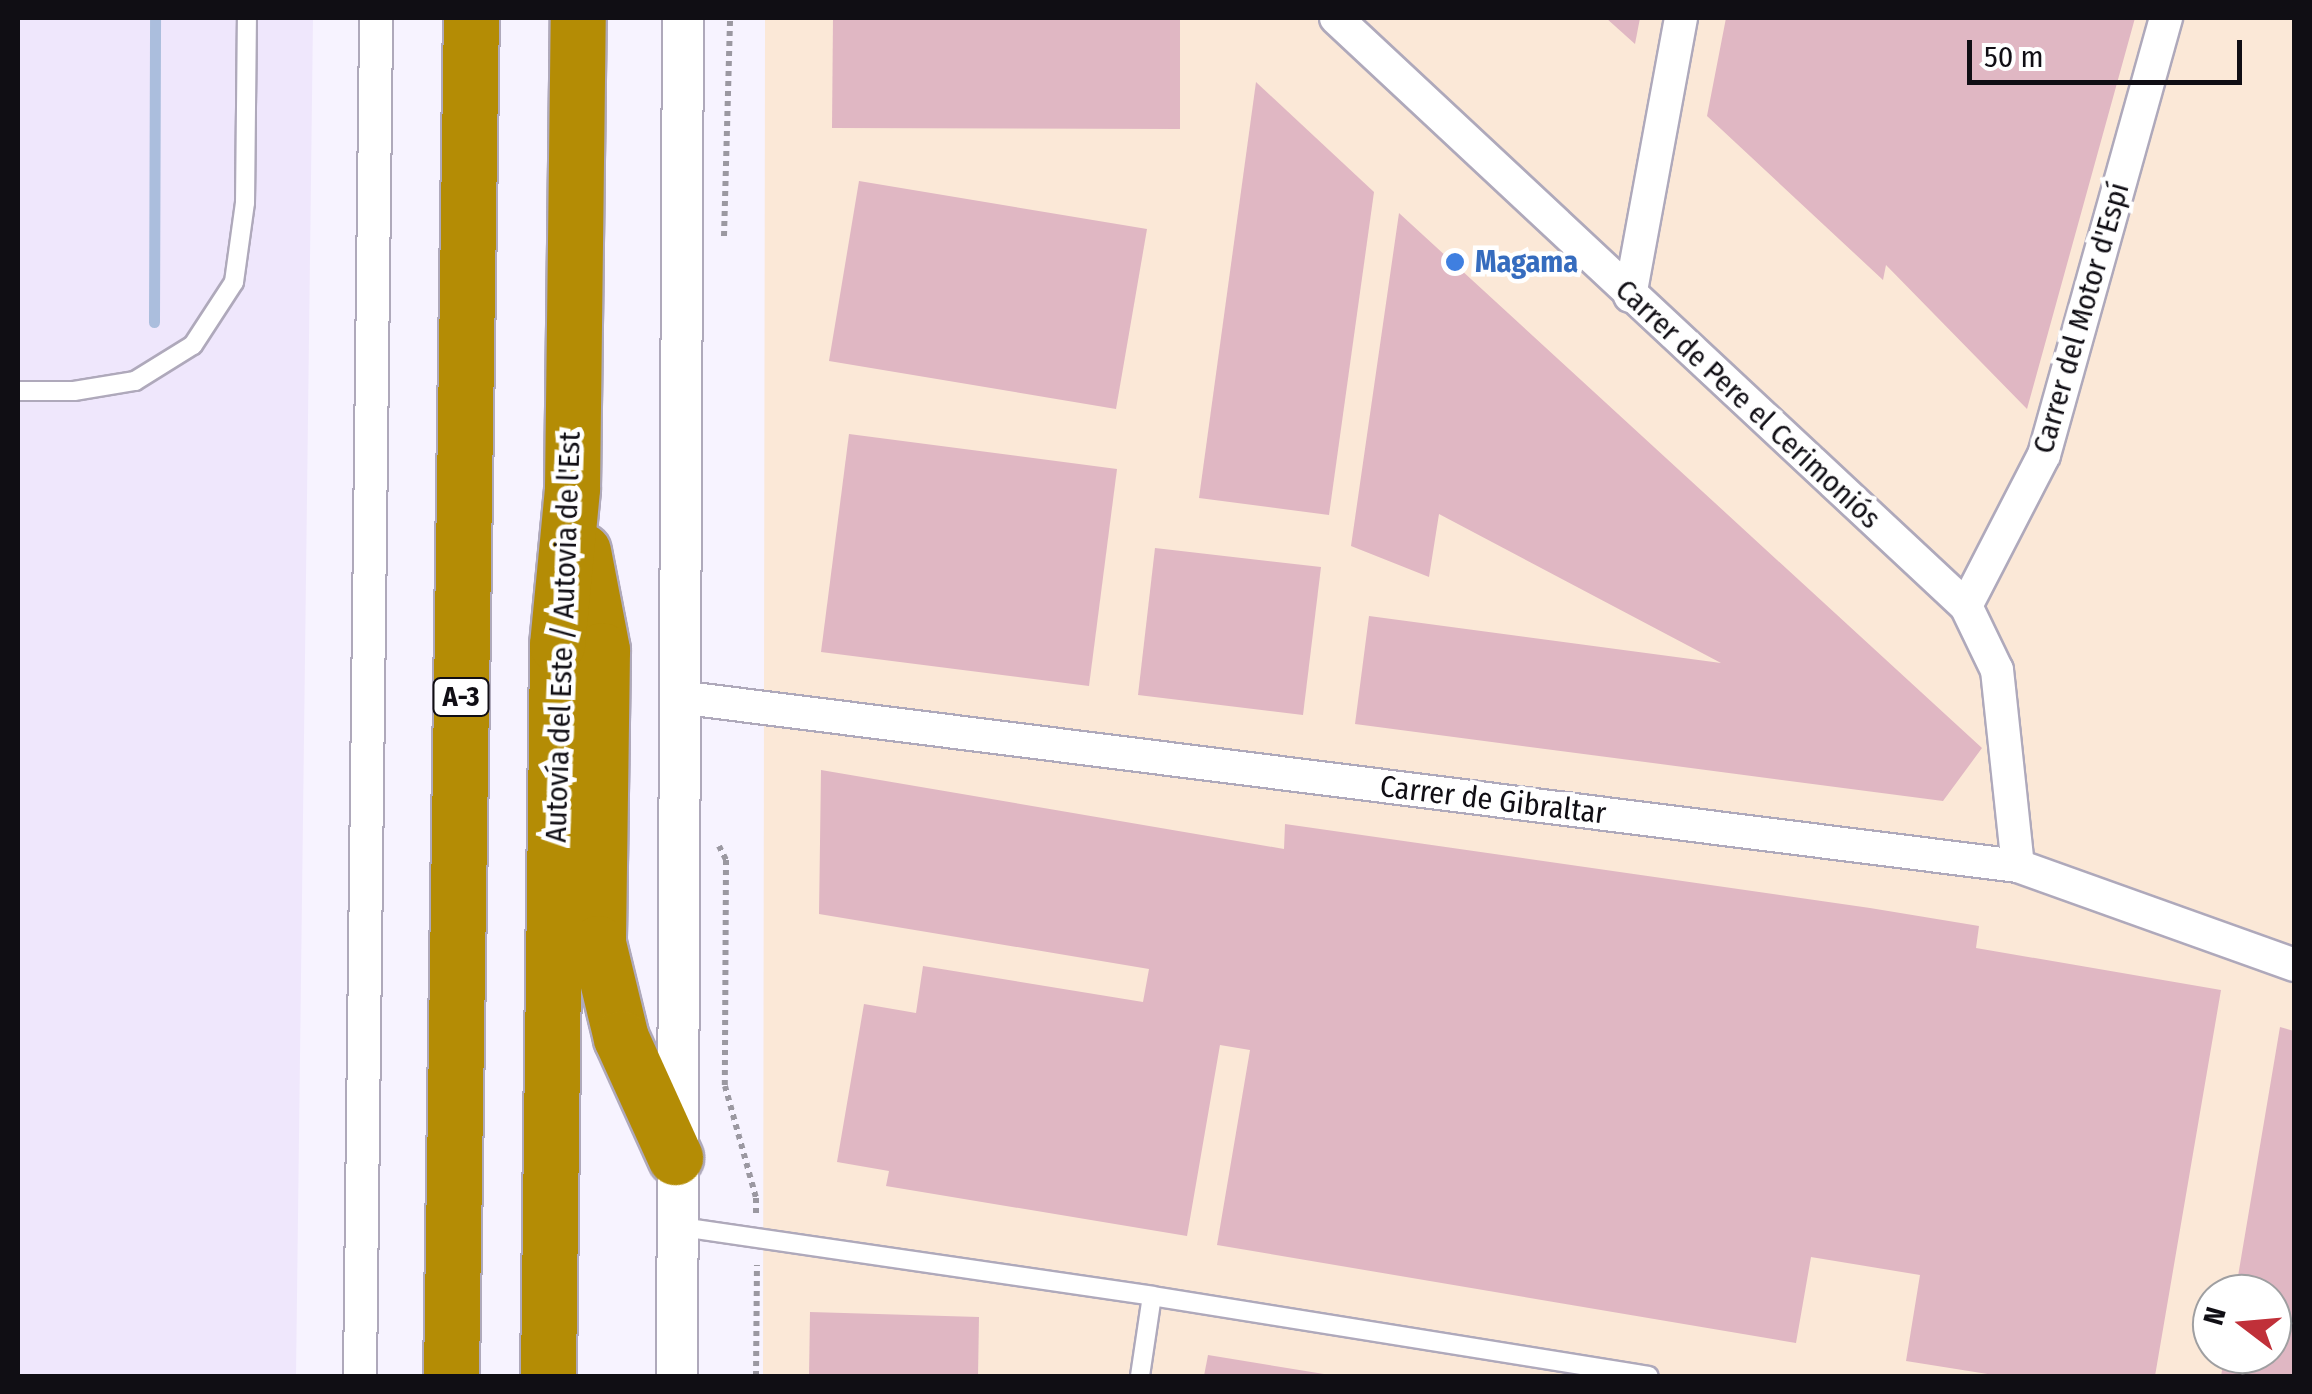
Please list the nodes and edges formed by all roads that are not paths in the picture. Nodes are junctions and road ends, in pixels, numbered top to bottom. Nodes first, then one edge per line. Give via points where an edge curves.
1 (246, 18) edge
2 (376, 18) edge
3 (471, 18) edge
4 (578, 18) edge
5 (682, 18) edge
6 (1681, 18) edge
7 (2166, 18) edge
8 (1343, 20) edge
9 (1630, 296) junction
10 (18, 391) edge
11 (572, 488) junction
12 (1966, 606) junction
13 (678, 697) junction
14 (2018, 866) junction
15 (2294, 965) edge
16 (675, 1157) junction
17 (681, 1228) junction
18 (1152, 1296) junction
19 (360, 1376) edge
20 (450, 1376) edge
21 (548, 1376) edge
22 (678, 1376) edge
23 (1140, 1376) edge
24 (1649, 1376) edge

1 - 10 lane via 246,202 234,282 192,345 134,381
2 - 19 street
3 - 20 highway, A-3
4 - 11 highway, Autovía del Este / Autovia de l'Est
5 - 13 street
6 - 9 street
7 - 12 street, Carrer del Motor d'Espí via 2044,455
8 - 9 street, Carrer de Pere el Cerimoniós
9 - 12 street, Carrer de Pere el Cerimoniós
11 - 16 highway via 602,650 598,943 621,1038
11 - 21 highway, Autovía del Este / Autovia de l'Est via 557,644
12 - 14 street, Carrer de Pere el Cerimoniós via 1997,670
13 - 14 street, Carrer de Gibraltar
13 - 16 street
14 - 15 street, Carrer de Gibraltar
16 - 17 street
17 - 18 lane
17 - 22 street
18 - 23 lane
18 - 24 lane

